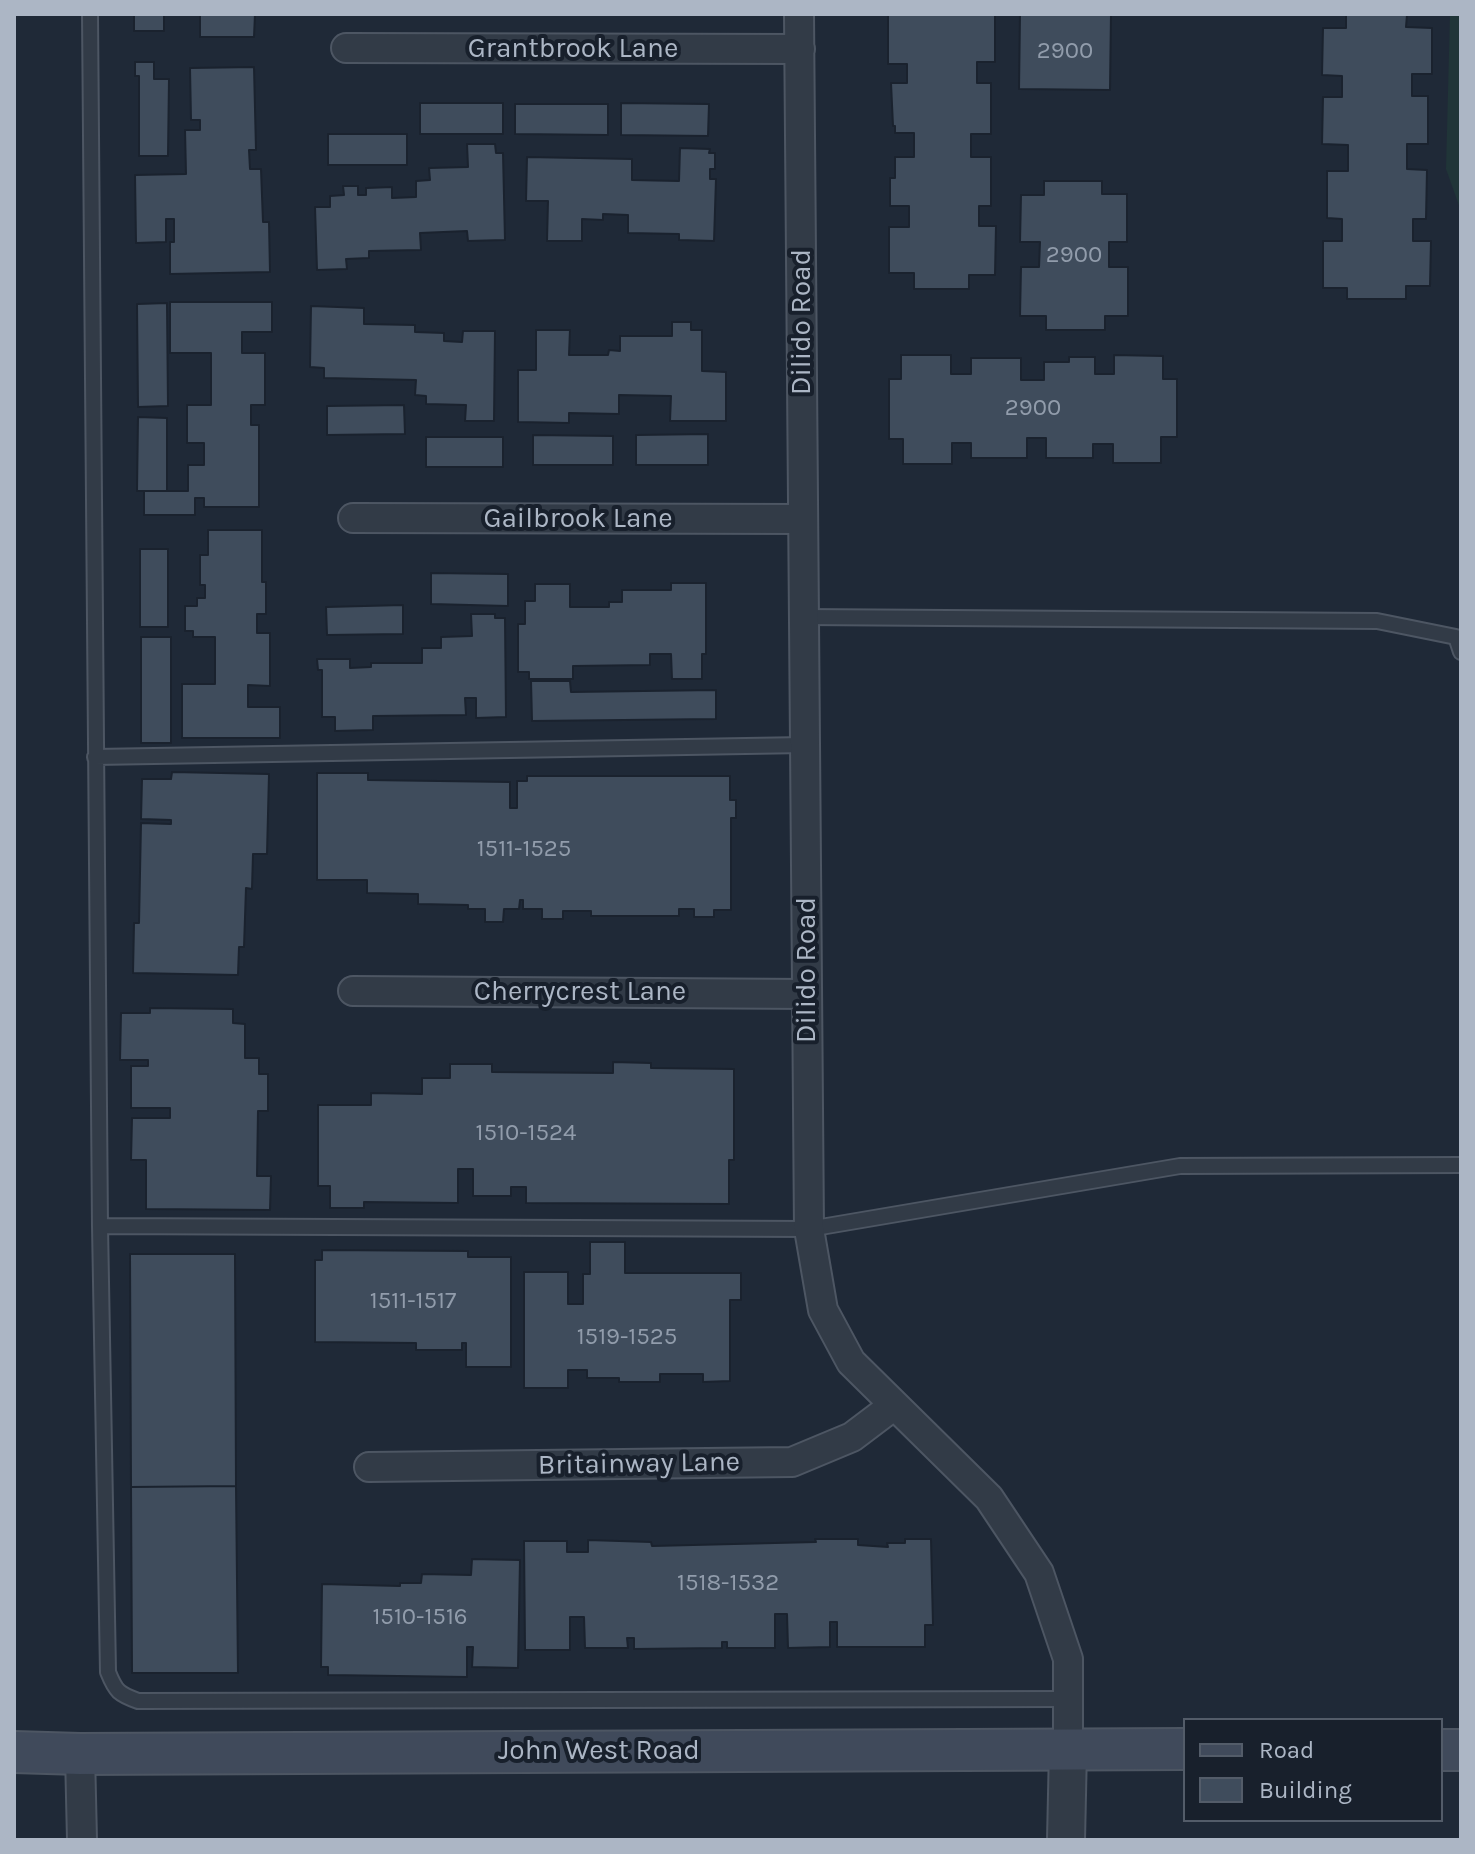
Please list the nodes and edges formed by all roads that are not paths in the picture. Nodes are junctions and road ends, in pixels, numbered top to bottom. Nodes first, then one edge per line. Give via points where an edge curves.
1 (90, 14) edge
2 (799, 14) edge
3 (346, 48) dead end
4 (800, 49) junction
5 (353, 518) dead end
6 (803, 519) junction
7 (804, 617) junction
8 (1461, 652) edge
9 (805, 745) junction
10 (95, 757) junction
11 (353, 991) dead end
12 (807, 994) junction
13 (1461, 1165) edge
14 (100, 1226) junction
15 (809, 1229) junction
16 (893, 1406) junction
17 (369, 1467) dead end
18 (1068, 1699) junction
19 (1068, 1749) junction
20 (1183, 1749) edge
21 (14, 1752) edge
22 (80, 1754) junction
23 (82, 1840) edge
24 (1066, 1840) edge

1 - 10 lane
2 - 4 street, Dilido Road
3 - 4 street, Grantbrook Lane
4 - 6 street, Dilido Road
5 - 6 street, Gailbrook Lane
6 - 7 street, Dilido Road
7 - 8 lane via 1377,621 1456,637
7 - 9 street, Dilido Road
9 - 10 lane
9 - 12 street, Dilido Road
10 - 14 lane
11 - 12 street, Cherrycrest Lane
12 - 15 street, Dilido Road
13 - 15 lane via 1180,1166
14 - 15 lane
14 - 18 lane via 108,1672 120,1694 138,1701
15 - 16 street, Dilido Road via 823,1310 851,1362
16 - 17 street, Britainway Lane via 852,1437 792,1462
16 - 18 street, Dilido Road via 989,1498 1039,1573 1068,1659
18 - 19 street, Dilido Road
19 - 20 main road, John West Road
19 - 22 main road, John West Road
19 - 24 street, Dilido Road
21 - 22 main road, John West Road
22 - 23 street

